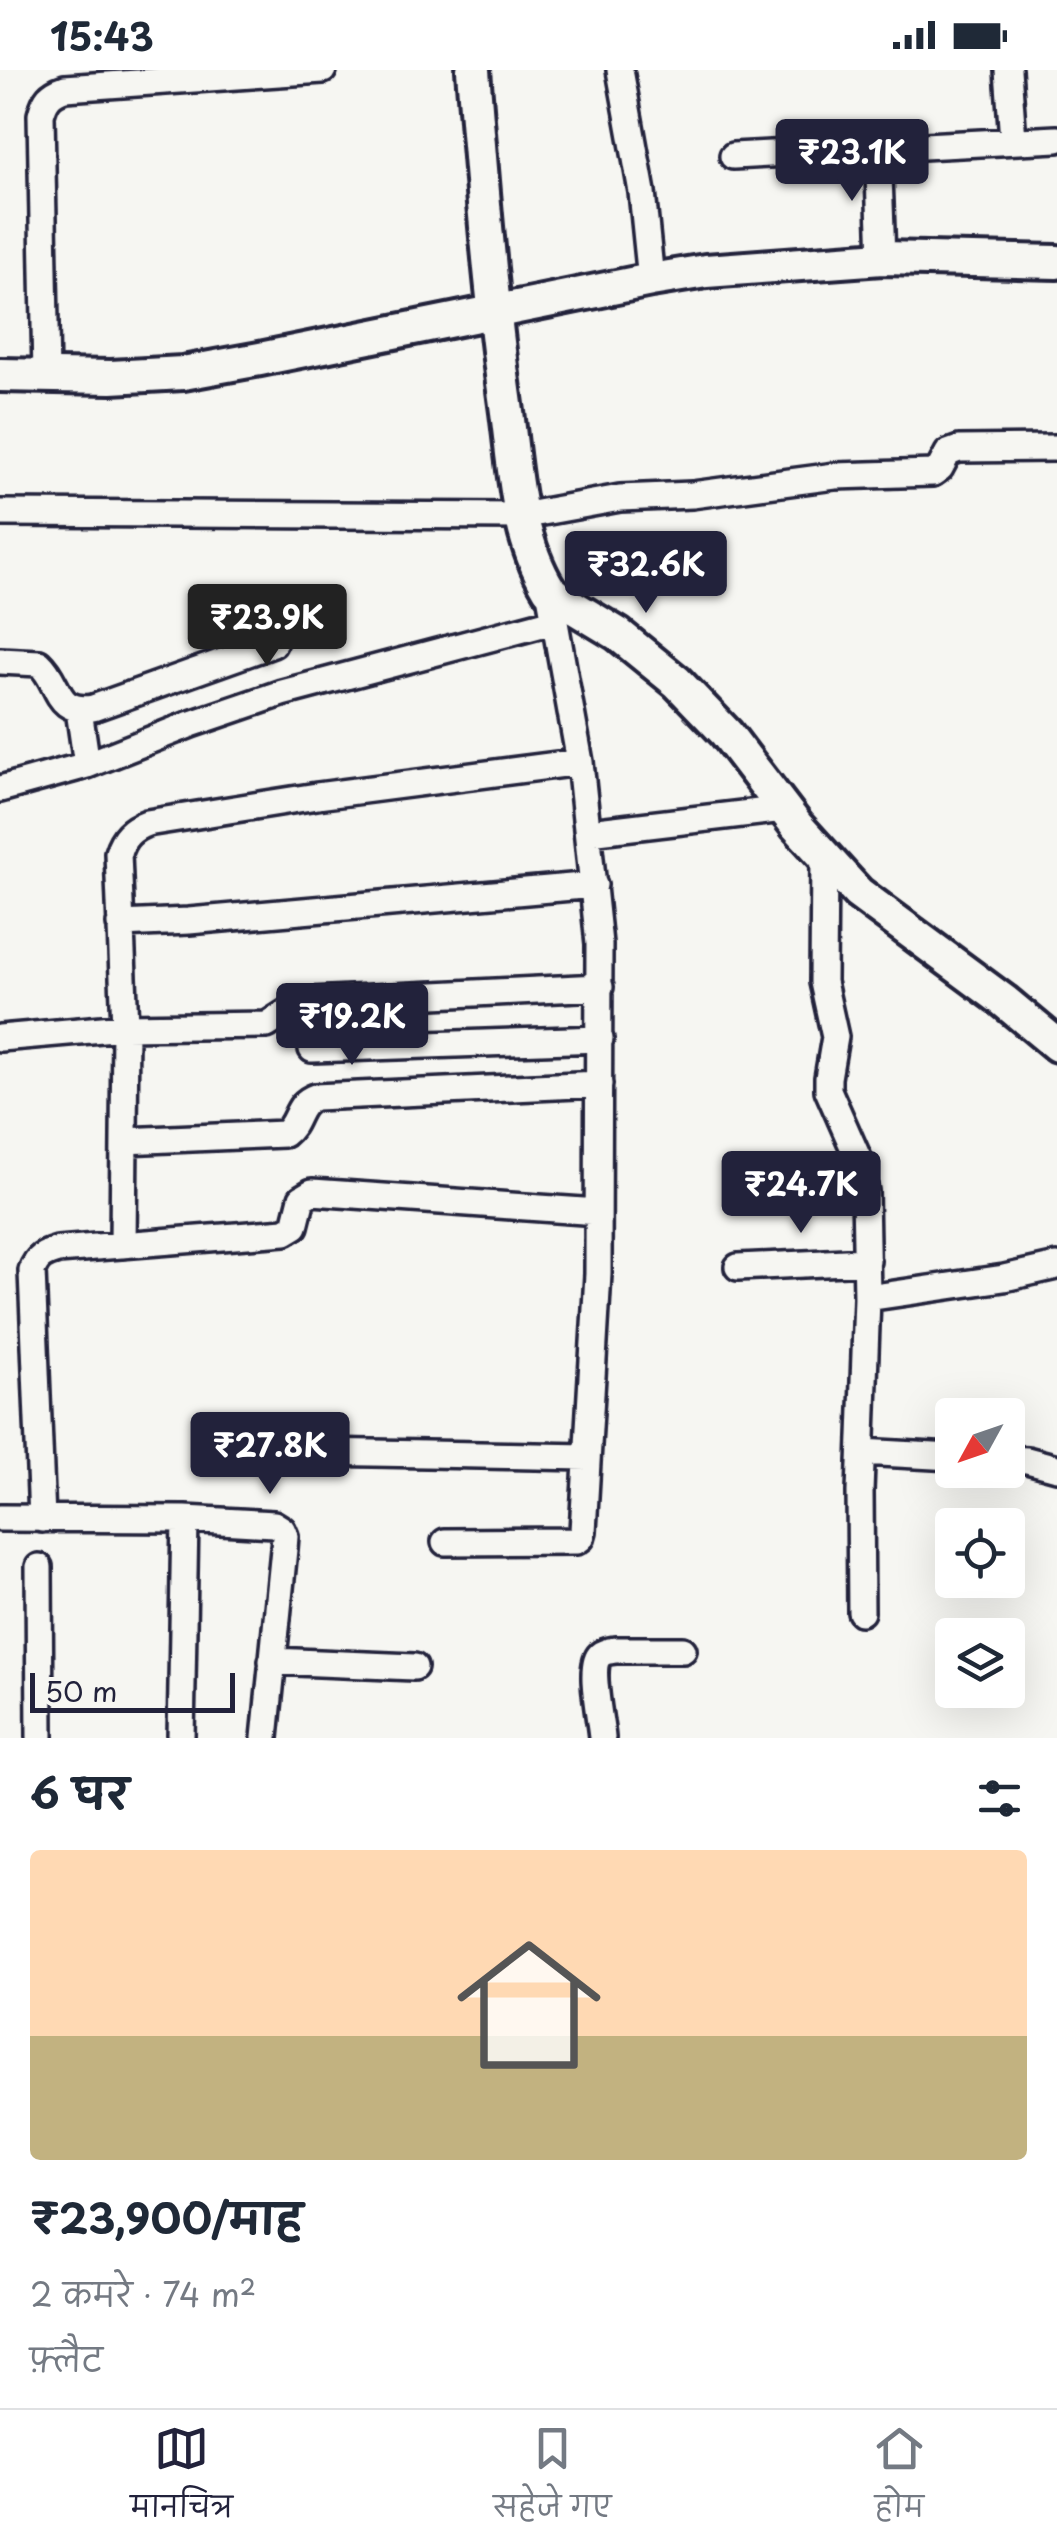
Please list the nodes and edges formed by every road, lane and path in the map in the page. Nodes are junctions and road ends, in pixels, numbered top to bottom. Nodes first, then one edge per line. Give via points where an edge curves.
1 (323, 70) edge
2 (472, 70) edge
3 (620, 70) edge
4 (1008, 70) edge
5 (1057, 139) edge
6 (1013, 140) junction
7 (878, 148) junction
8 (733, 156) dead end
9 (882, 258) junction
10 (1057, 262) edge
11 (650, 280) junction
12 (493, 312) junction
13 (0, 375) edge
14 (46, 376) junction
15 (1057, 448) edge
16 (0, 513) edge
17 (521, 516) junction
18 (552, 605) junction
19 (273, 644) dead end
20 (0, 661) edge
21 (79, 710) junction
22 (580, 762) junction
23 (87, 765) junction
24 (0, 790) edge
25 (784, 809) junction
26 (588, 832) junction
27 (824, 858) junction
28 (594, 885) junction
29 (120, 924) junction
30 (600, 987) junction
31 (125, 1027) junction
32 (0, 1038) edge
33 (600, 1039) junction
34 (1057, 1045) edge
35 (312, 1049) dead end
36 (599, 1084) junction
37 (124, 1141) junction
38 (598, 1212) junction
39 (123, 1245) junction
40 (867, 1261) junction
41 (1057, 1266) edge
42 (738, 1267) dead end
43 (867, 1298) junction
44 (318, 1452) dead end
45 (862, 1452) junction
46 (935, 1456) edge
47 (587, 1457) junction
48 (1025, 1460) edge
49 (1057, 1468) edge
50 (0, 1518) edge
51 (42, 1520) junction
52 (185, 1520) junction
53 (444, 1542) dead end
54 (40, 1566) dead end
55 (861, 1612) dead end
56 (682, 1650) dead end
57 (272, 1662) junction
58 (414, 1668) dead end
59 (40, 1738) edge
60 (181, 1738) edge
61 (265, 1738) edge
62 (602, 1738) edge

1 - 14 street via 52,92 42,115
2 - 12 street
3 - 11 street
4 - 6 street
5 - 6 street
6 - 7 street
7 - 8 street
7 - 9 street
9 - 10 street
9 - 11 street
11 - 12 street
12 - 14 street via 182,372
12 - 17 street
13 - 14 street
15 - 17 street via 959,450 924,474 835,476 620,498
16 - 17 street
17 - 18 street
18 - 22 street
18 - 23 street
18 - 25 street via 565,602 618,634 678,682
19 - 21 street
20 - 21 street via 39,663 60,698
21 - 23 street
22 - 26 street
22 - 29 street via 147,823 122,840 118,853
23 - 24 street
25 - 26 street
25 - 27 street
26 - 28 street
27 - 34 street via 858,893
27 - 40 street via 824,982 834,1037 828,1090 863,1177
28 - 29 street
28 - 30 street
29 - 31 street
30 - 31 street via 310,1001 267,1025
30 - 33 street
31 - 32 street
31 - 37 street
33 - 35 street
33 - 36 street
36 - 37 street via 315,1097 302,1104 284,1134
36 - 38 street
37 - 39 street
38 - 39 street via 312,1192 285,1232
38 - 47 street
39 - 51 street via 44,1254 32,1271
40 - 42 street
40 - 43 street
41 - 43 street
43 - 45 street
44 - 47 street
45 - 46 street
45 - 55 street
47 - 53 street via 577,1541
48 - 49 street
50 - 51 street
51 - 52 street
52 - 57 street via 282,1529
52 - 60 street
54 - 59 street
56 - 62 street via 616,1650 598,1657
57 - 58 street
57 - 61 street

